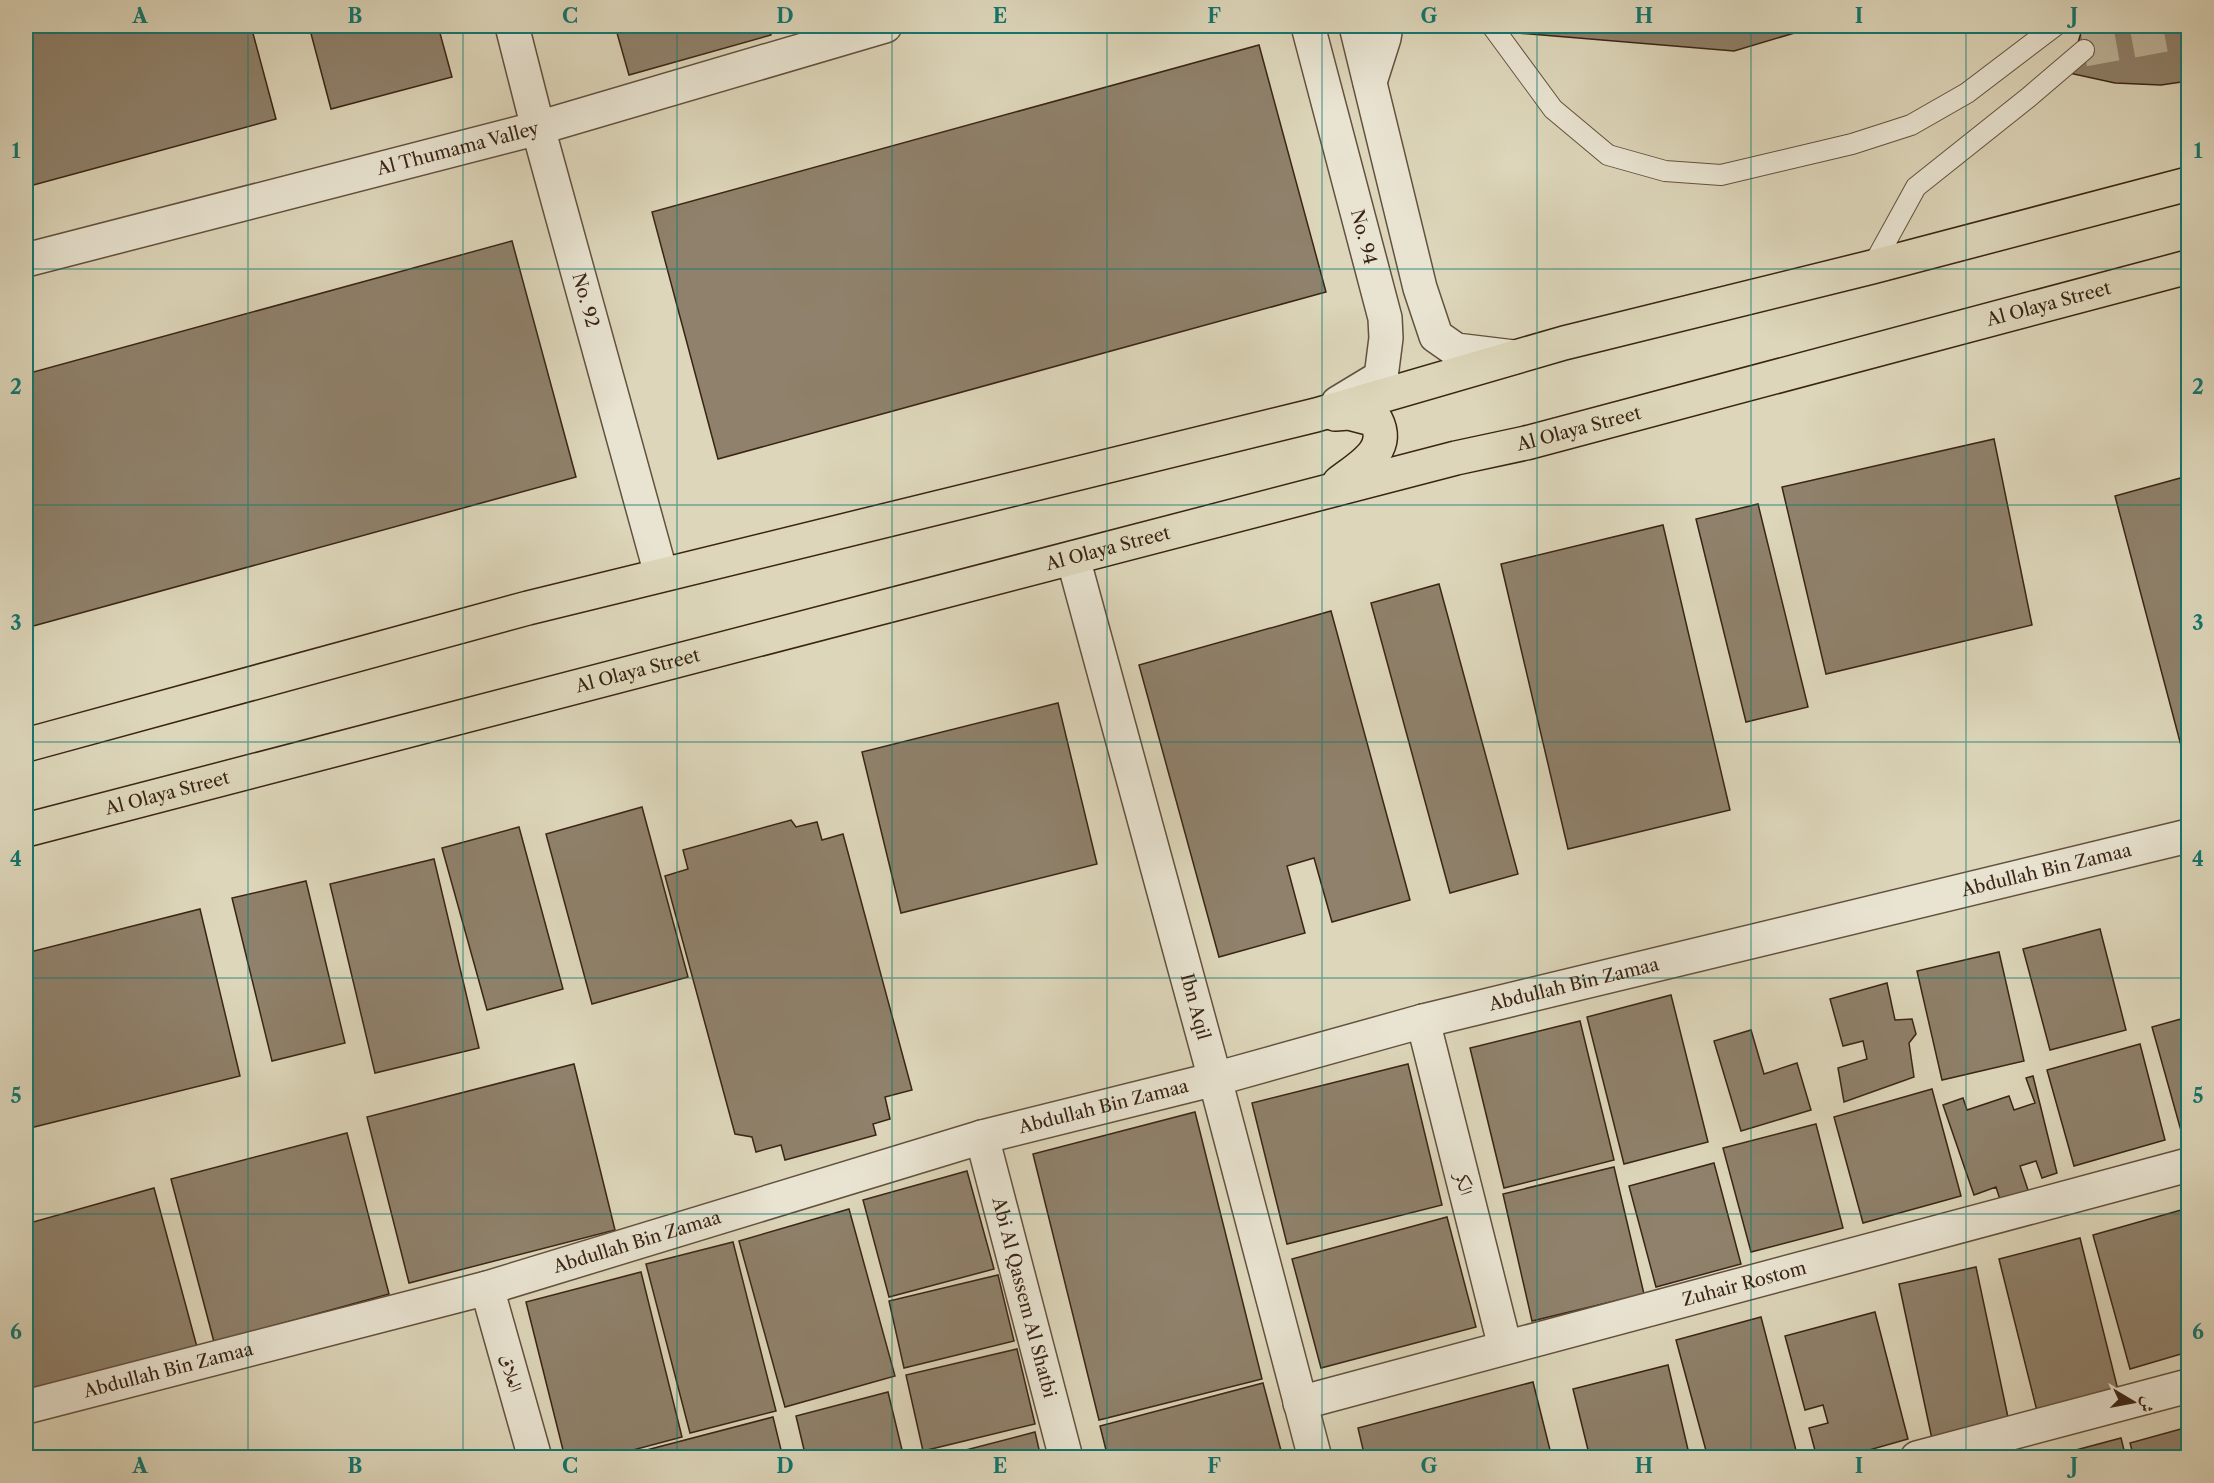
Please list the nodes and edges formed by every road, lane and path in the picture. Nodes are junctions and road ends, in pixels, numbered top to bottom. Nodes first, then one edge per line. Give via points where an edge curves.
1 (512, 26) edge
2 (885, 26) edge
3 (1308, 26) edge
4 (1356, 26) edge
5 (1386, 26) edge
6 (1492, 26) edge
7 (2055, 26) edge
8 (2084, 50) tunnel mouth
9 (1370, 82) junction
10 (538, 128) junction
11 (2188, 184) edge
12 (26, 260) edge
13 (1872, 267) junction
14 (2188, 267) edge
15 (1514, 357) junction
16 (1316, 415) junction
17 (1331, 490) junction
18 (1073, 558) junction
19 (662, 574) junction
20 (26, 745) edge
21 (26, 830) edge
22 (2188, 836) edge
23 (1423, 1021) junction
24 (1215, 1079) junction
25 (982, 1137) junction
26 (2188, 1166) edge
27 (487, 1287) junction
28 (1505, 1347) junction
29 (2188, 1386) edge
30 (1300, 1403) junction
31 (26, 1407) edge
32 (535, 1458) edge
33 (1066, 1458) edge
34 (1315, 1458) edge
35 (1917, 1458) edge

1 - 10 street, No. 92
2 - 10 street, Al Thumama Valley
3 - 16 street, No. 94 via 1385,318 1386,338 1381,377
4 - 9 street
5 - 9 street
6 - 7 lane via 1553,109 1608,155 1665,171 1721,175 1852,144 1911,125 1967,93
8 - 13 lane via 1916,187
9 - 15 street via 1420,288 1436,336 1456,350
10 - 12 street, Al Thumama Valley
10 - 19 street, No. 92
11 - 13 main road
13 - 15 main road
14 - 17 main road, Al Olaya Street via 1526,443
15 - 16 main road
16 - 17 main road via 1349,413 1376,420 1380,428 1380,446 1371,459
16 - 19 main road
17 - 18 main road, Al Olaya Street
18 - 21 main road, Al Olaya Street
18 - 24 street, Ibn Aqil
19 - 20 main road
22 - 23 street, Abdullah Bin Zamaa
23 - 24 street, Abdullah Bin Zamaa
23 - 28 street, الكر
24 - 25 street, Abdullah Bin Zamaa
24 - 30 street, Ibn Aqil
25 - 27 street, Abdullah Bin Zamaa
25 - 33 street, Abi Al Qassem Al Shatbi
26 - 28 street, Zuhair Rostom
27 - 31 street, Abdullah Bin Zamaa
27 - 32 street, العلاق
28 - 30 street, Zuhair Rostom
29 - 35 street
30 - 34 street, Ibn Aqil

